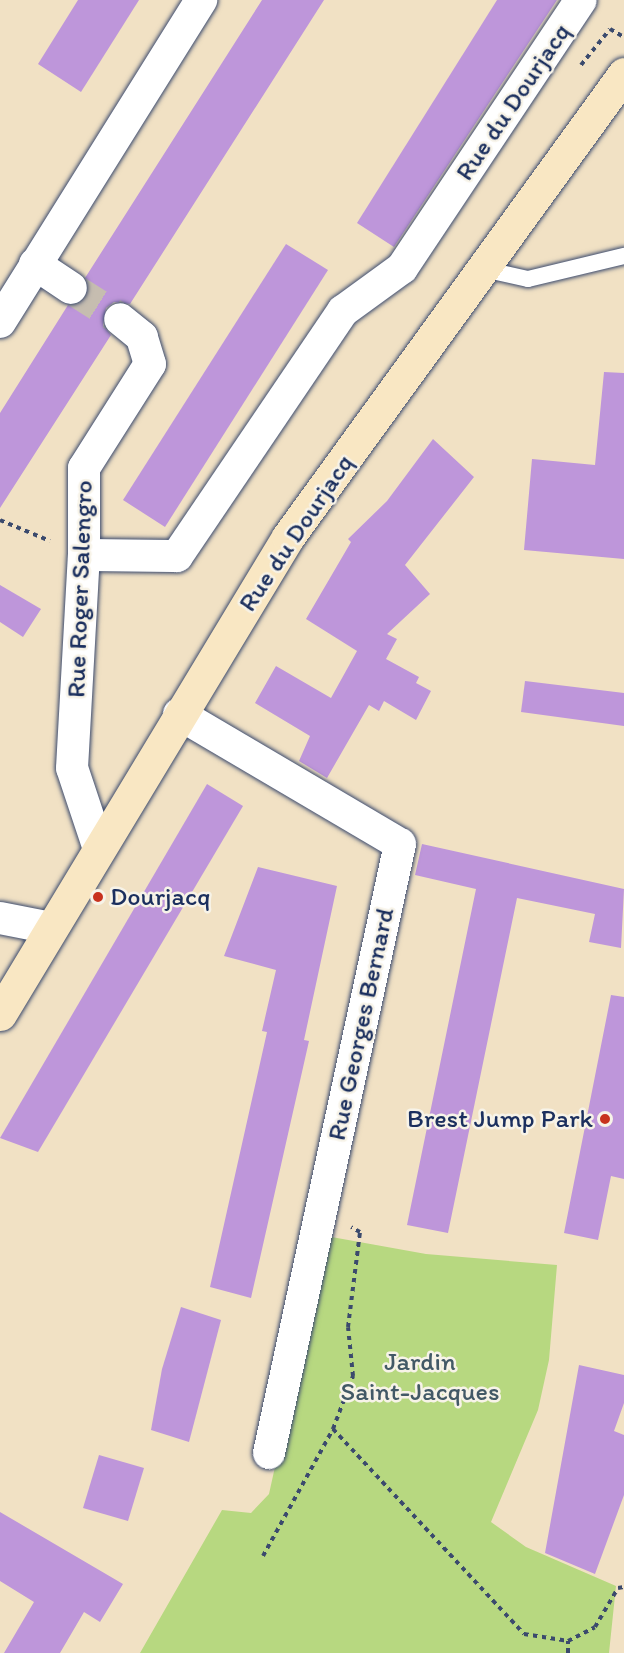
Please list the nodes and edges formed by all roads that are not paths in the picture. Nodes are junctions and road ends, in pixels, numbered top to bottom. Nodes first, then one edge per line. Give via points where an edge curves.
1 (201, 0) edge
2 (581, 0) edge
3 (624, 74) edge
4 (624, 256) edge
5 (35, 264) junction
6 (483, 269) junction
7 (71, 288) tunnel mouth
8 (120, 319) tunnel mouth
9 (0, 322) edge
10 (84, 555) junction
11 (179, 714) junction
12 (99, 849) junction
13 (0, 918) edge
14 (51, 928) junction
15 (0, 1014) edge
16 (269, 1453) dead end

1 - 5 street
2 - 10 street, Rue du Dourjacq via 402,268 343,311 177,556
3 - 6 main road, Rue du Dourjacq
4 - 6 lane via 528,279
5 - 7 street
5 - 9 street
6 - 11 main road, Rue du Dourjacq via 288,537
8 - 10 street, Rue Roger Salengro via 142,337 150,364 84,468
10 - 12 street, Rue Roger Salengro via 72,768
11 - 12 main road, Rue du Dourjacq
11 - 16 street, Rue Georges Bernard via 400,844
12 - 14 main road, Rue du Dourjacq
13 - 14 street
14 - 15 main road, Rue du Dourjacq

